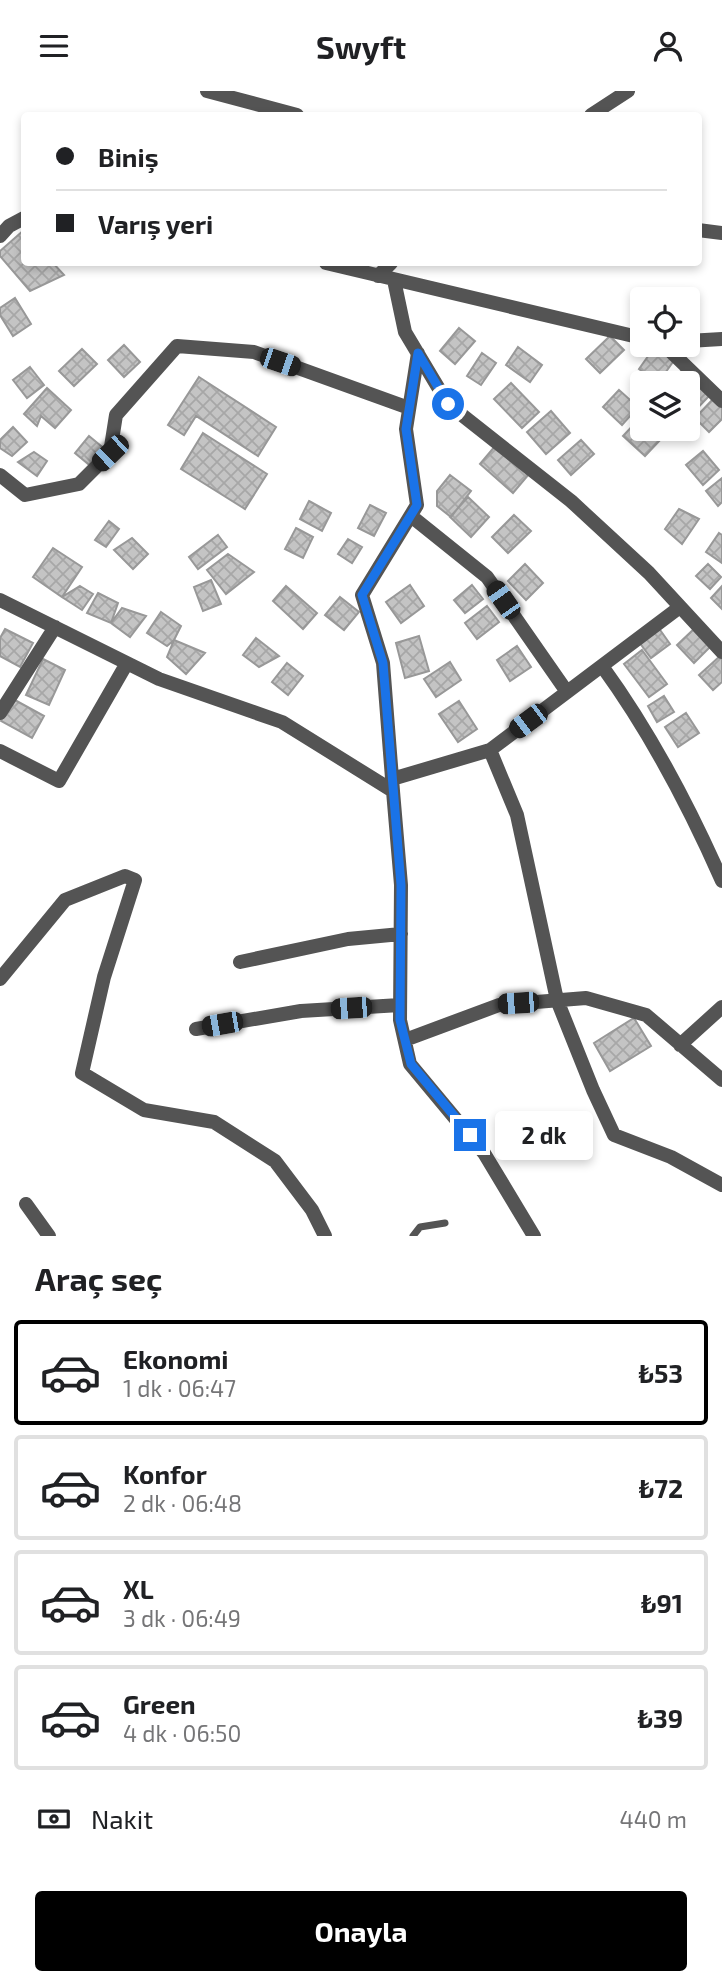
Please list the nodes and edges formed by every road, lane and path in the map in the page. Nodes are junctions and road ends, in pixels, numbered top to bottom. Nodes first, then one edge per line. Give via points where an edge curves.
1 (207, 91) edge
2 (628, 91) edge
3 (286, 112) edge
4 (596, 112) edge
5 (21, 220) edge
6 (702, 230) edge
7 (722, 233) edge
8 (0, 236) edge
9 (338, 266) edge
10 (388, 266) edge
11 (378, 276) junction
12 (394, 279) junction
13 (630, 335) edge
14 (722, 339) edge
15 (700, 340) edge
16 (418, 353) junction
17 (676, 357) edge
18 (722, 401) edge
19 (409, 408) junction
20 (0, 475) edge
21 (411, 516) junction
22 (0, 600) edge
23 (680, 607) junction
24 (55, 627) junction
25 (722, 652) edge
26 (127, 663) junction
27 (602, 666) junction
28 (567, 692) junction
29 (0, 713) edge
30 (490, 750) junction
31 (0, 751) edge
32 (392, 785) junction
33 (722, 881) edge
34 (401, 934) junction
35 (240, 962) dead end
36 (0, 979) edge
37 (556, 1000) junction
38 (400, 1005) junction
39 (722, 1007) edge
40 (196, 1029) dead end
41 (405, 1040) junction
42 (680, 1045) junction
43 (722, 1080) edge
44 (722, 1185) edge
45 (26, 1204) dead end
46 (445, 1223) dead end
47 (49, 1236) edge
48 (325, 1236) edge
49 (413, 1236) edge
50 (534, 1236) edge

1 - 3 street
2 - 4 street
5 - 8 street
6 - 7 street
9 - 11 street
10 - 11 street
11 - 12 street
12 - 13 street
12 - 16 street via 405,332
14 - 15 street
16 - 19 street
16 - 23 street via 448,404 571,501
17 - 18 street
19 - 20 street via 254,352 177,346 116,415 110,453 79,484 25,495
19 - 21 street via 406,429 417,505
21 - 28 street via 487,577
21 - 32 street via 362,595 383,663
22 - 24 street
23 - 25 street
23 - 27 street
24 - 26 street
24 - 29 street
26 - 31 street via 59,781
26 - 32 street via 159,679 282,722
27 - 28 street
27 - 33 street via 693,814
28 - 30 street
30 - 32 street
30 - 37 street via 517,815
32 - 34 street
34 - 35 street via 348,939
34 - 38 street
36 - 48 street via 65,900 125,876 135,880 104,977 82,1073 144,1110 214,1122 275,1161 312,1210
37 - 41 street via 499,1005
37 - 42 street via 586,998 646,1015
37 - 44 street via 614,1135 671,1157
38 - 40 street via 301,1011
38 - 41 street
39 - 42 street
41 - 50 street via 411,1064 484,1153
42 - 43 street
45 - 47 street
46 - 49 lane via 420,1227

